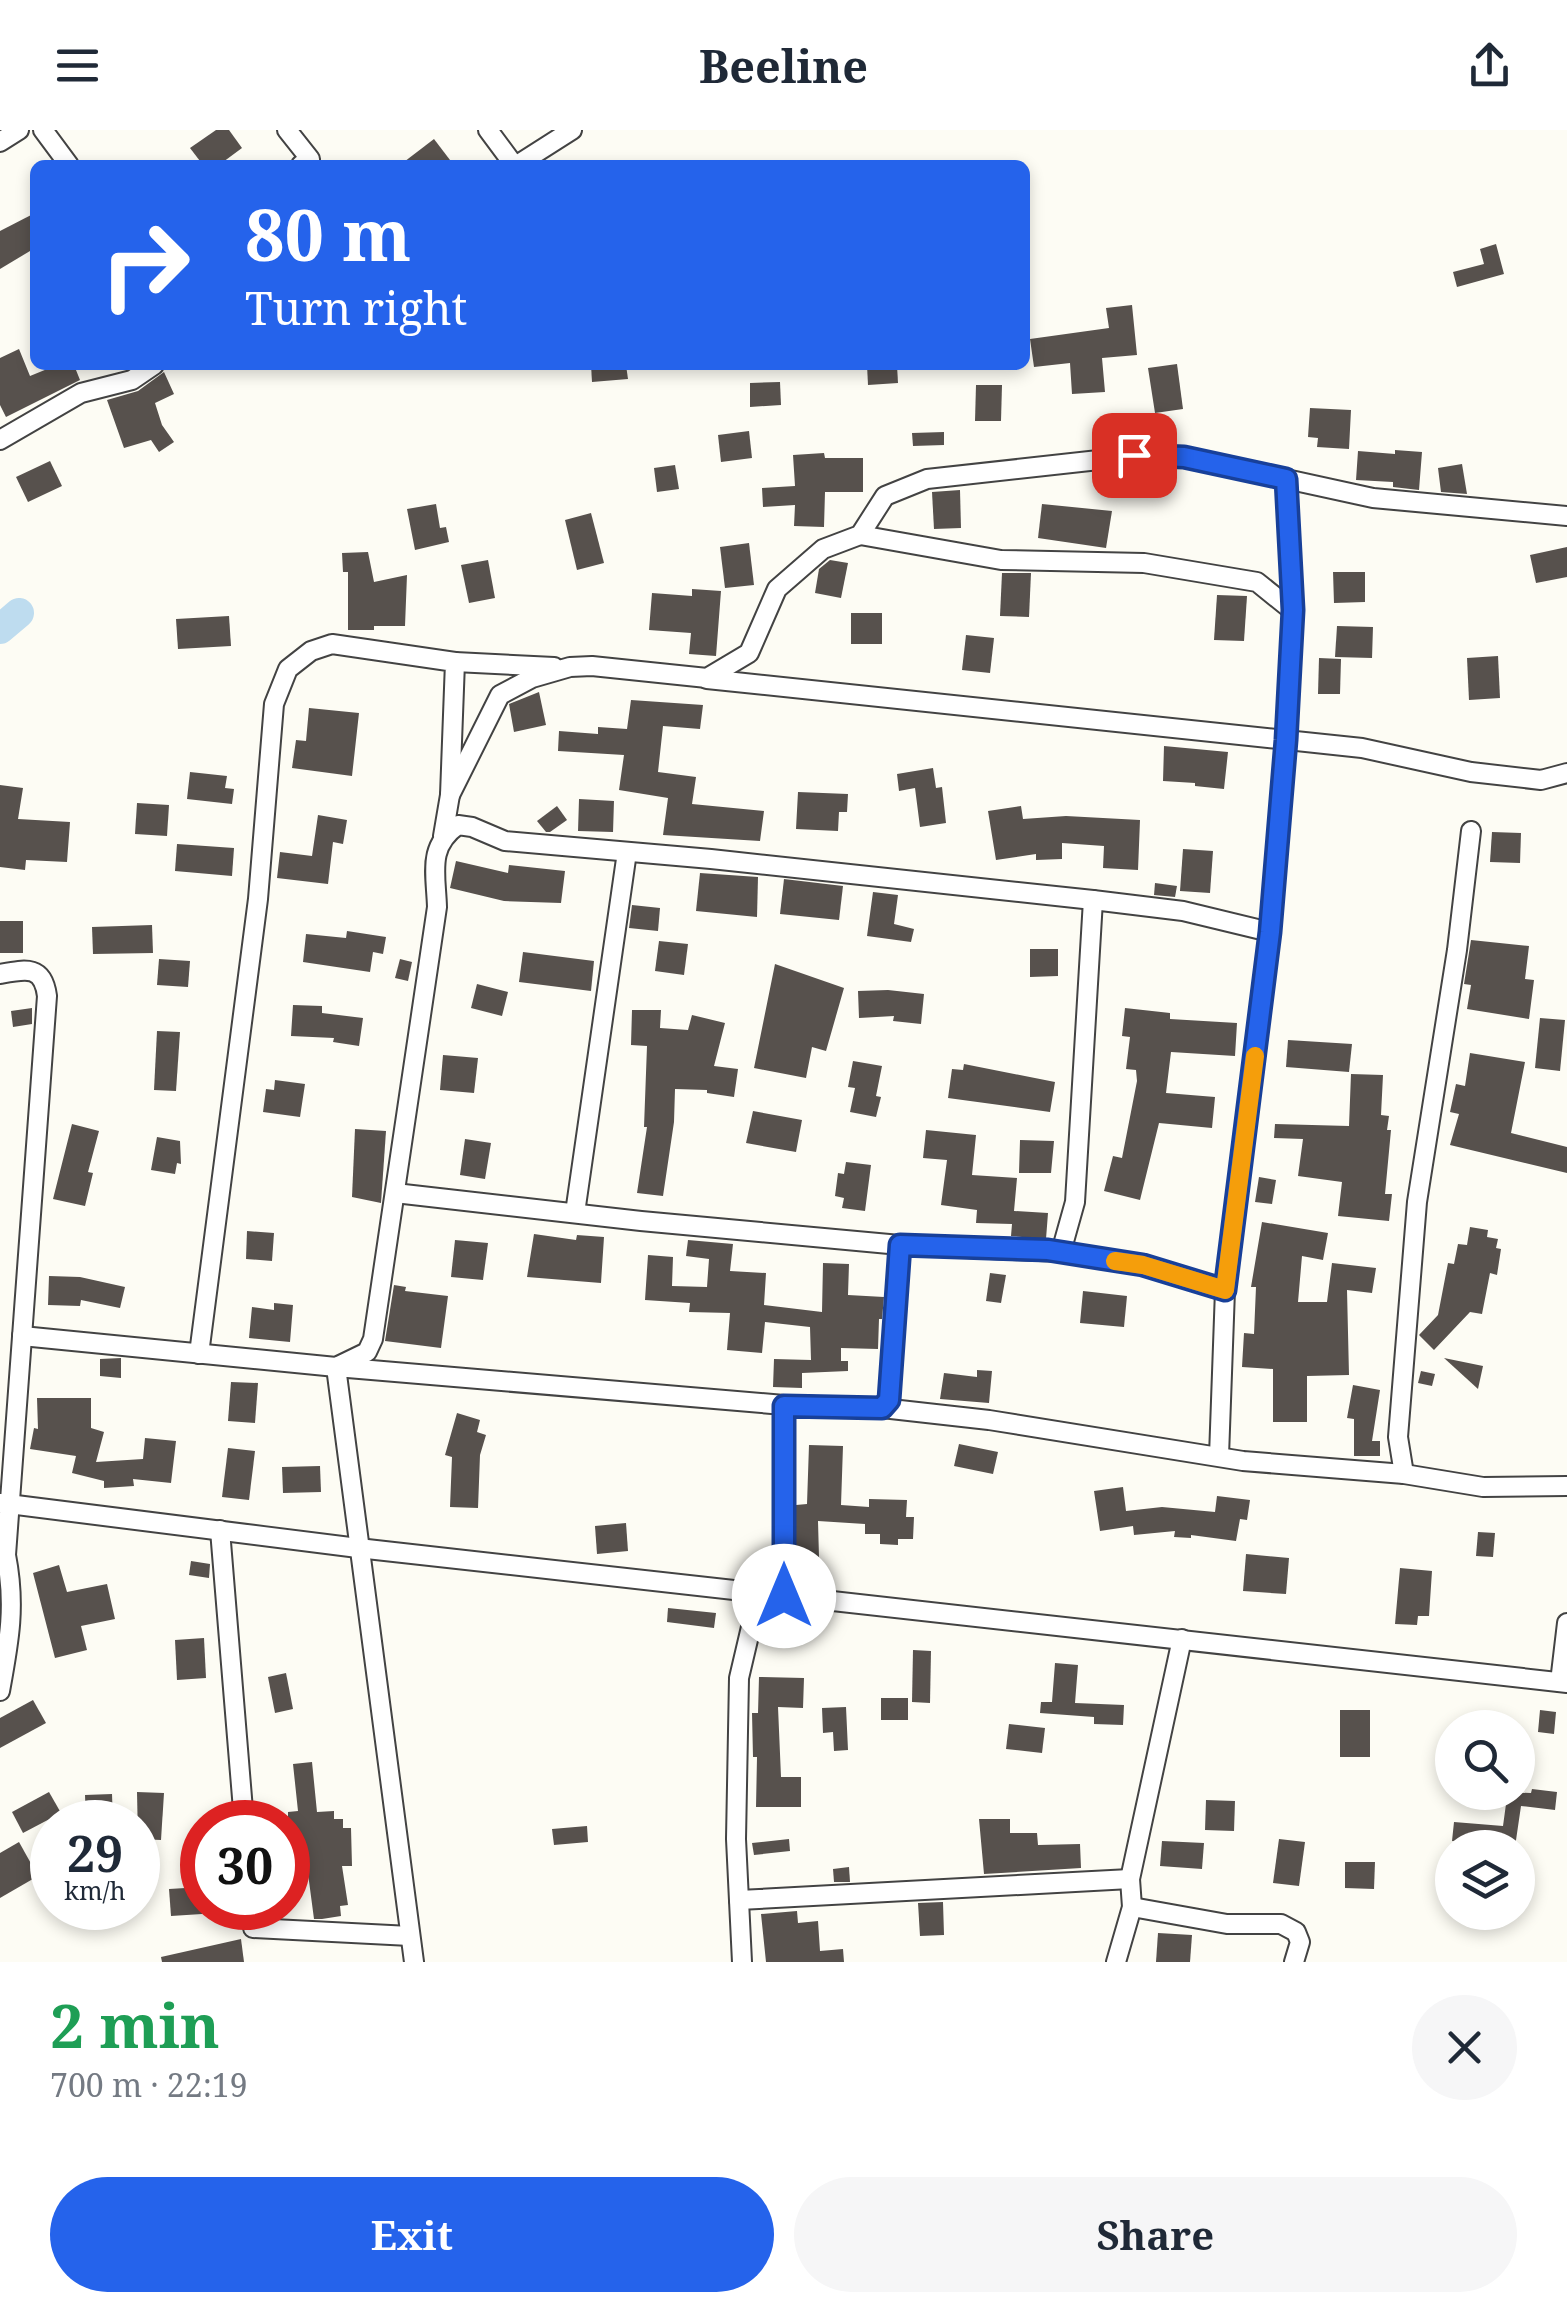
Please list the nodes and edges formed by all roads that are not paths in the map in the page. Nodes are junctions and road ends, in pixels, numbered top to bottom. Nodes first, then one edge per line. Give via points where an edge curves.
1 (20, 130) edge
2 (43, 130) edge
3 (287, 130) edge
4 (488, 130) edge
5 (572, 130) edge
6 (0, 142) edge
7 (65, 160) edge
8 (306, 160) edge
9 (512, 160) edge
10 (524, 160) edge
11 (147, 370) edge
12 (0, 440) edge
13 (1286, 479) junction
14 (1567, 516) edge
15 (860, 535) junction
16 (1293, 610) junction
17 (455, 662) junction
18 (570, 668) junction
19 (707, 678) junction
20 (1286, 740) junction
21 (1567, 773) edge
22 (450, 795) junction
23 (1471, 831) dead end
24 (443, 836) junction
25 (627, 852) junction
26 (1093, 900) junction
27 (1270, 932) junction
28 (0, 974) edge
29 (395, 1193) junction
30 (575, 1214) junction
31 (900, 1245) junction
32 (1061, 1252) junction
33 (1225, 1290) junction
34 (22, 1336) junction
35 (199, 1354) junction
36 (336, 1367) junction
37 (784, 1406) junction
38 (882, 1408) junction
39 (1218, 1456) junction
40 (1404, 1474) junction
41 (1567, 1486) edge
42 (6, 1504) edge
43 (220, 1530) junction
44 (358, 1548) junction
45 (759, 1593) junction
46 (784, 1596) junction
47 (1567, 1622) edge
48 (1182, 1638) junction
49 (1564, 1682) edge
50 (0, 1691) edge
51 (242, 1800) edge
52 (1130, 1878) junction
53 (739, 1900) junction
54 (1132, 1908) junction
55 (292, 1930) edge
56 (410, 1936) junction
57 (414, 1962) edge
58 (742, 1962) edge
59 (1116, 1962) edge
60 (1294, 1962) edge

1 - 6 street
2 - 7 street
3 - 8 street
4 - 9 street
5 - 10 street
11 - 12 street via 81,392
13 - 14 street via 1374,498
13 - 15 street via 1153,454 927,479 885,496
13 - 16 street
15 - 16 street via 1001,560 1144,564 1257,582
15 - 19 street via 824,548 777,589 749,653
16 - 20 street
17 - 18 street
17 - 22 street
17 - 35 street via 332,644 288,669 274,704 258,899
18 - 19 street
18 - 22 street via 500,696
19 - 20 street
20 - 21 street via 1362,748 1471,772 1542,780
20 - 27 street
22 - 24 street
23 - 40 street via 1416,1202 1398,1436
24 - 25 street via 458,826 472,827 506,841
24 - 29 street
25 - 26 street
25 - 30 street
26 - 27 street via 1184,911
26 - 32 street via 1075,1202
27 - 33 street
28 - 34 street via 36,972 47,996
29 - 30 street
29 - 36 street via 373,1339 367,1352
30 - 31 street
31 - 32 street
31 - 38 street via 889,1400
32 - 33 street via 1143,1265
33 - 39 street
34 - 35 street
34 - 42 street
35 - 36 street
36 - 37 street
36 - 44 street
37 - 38 street
37 - 46 street
38 - 39 street
39 - 40 street
40 - 41 street via 1483,1487
42 - 43 street
42 - 50 street via 12,1625
43 - 44 street
43 - 51 street
44 - 45 street
44 - 56 street
45 - 46 street
45 - 53 street via 738,1678
46 - 48 street
47 - 49 street
48 - 49 street
48 - 52 street
52 - 53 street
52 - 54 street
53 - 58 street
54 - 59 street
54 - 60 street via 1227,1924 1281,1924 1300,1942
55 - 56 street
56 - 57 street

